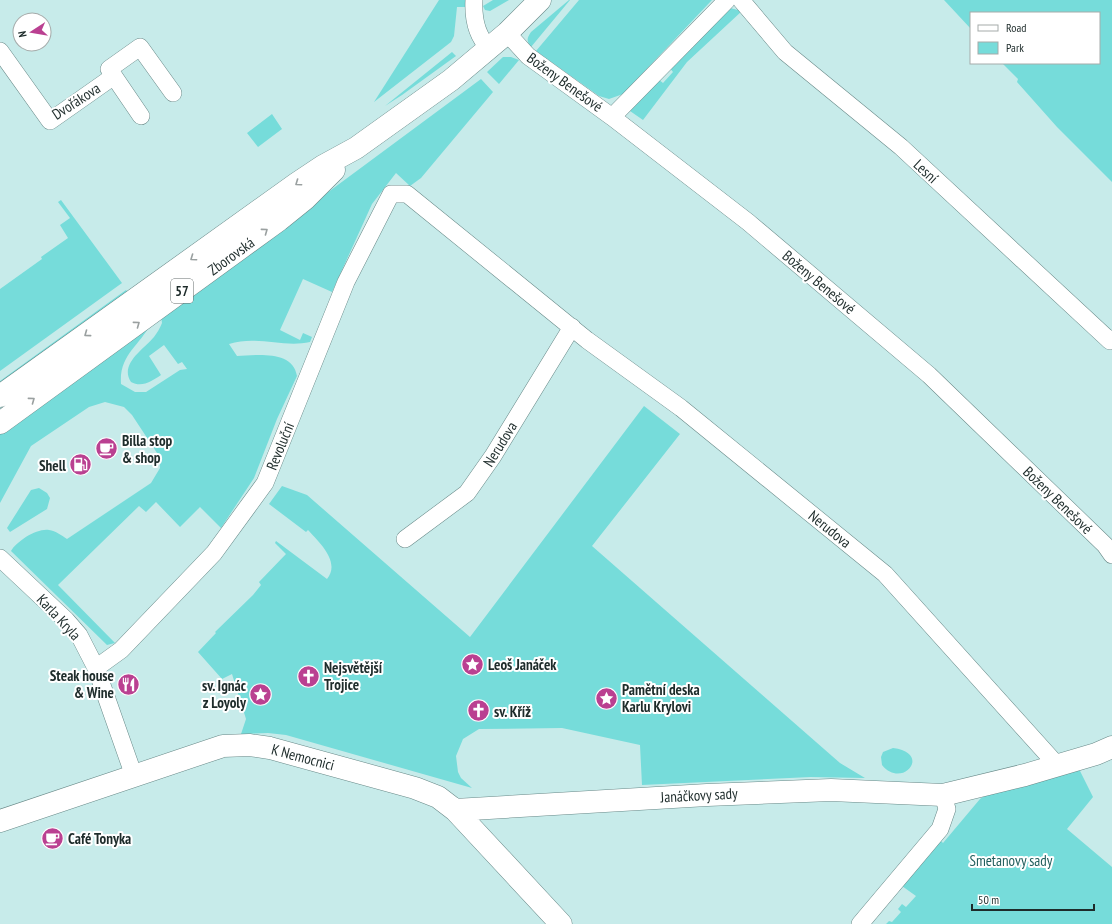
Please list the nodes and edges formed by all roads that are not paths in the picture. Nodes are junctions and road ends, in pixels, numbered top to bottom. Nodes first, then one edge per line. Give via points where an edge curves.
1 (474, 0) edge
2 (540, 0) edge
3 (727, 0) edge
4 (741, 0) edge
5 (507, 33) junction
6 (489, 48) junction
7 (0, 51) edge
8 (114, 76) junction
9 (173, 93) dead end
10 (141, 116) dead end
11 (612, 117) junction
12 (356, 148) junction
13 (407, 194) joint
14 (572, 327) junction
15 (1112, 339) edge
16 (0, 396) edge
17 (0, 423) edge
18 (405, 540) dead end
19 (1110, 546) edge
20 (0, 558) edge
21 (96, 668) junction
22 (1112, 747) edge
23 (1058, 765) junction
24 (134, 776) junction
25 (943, 795) junction
26 (455, 810) junction
27 (0, 822) edge
28 (560, 924) edge
29 (860, 924) edge

1 - 6 street via 476,26
2 - 5 street, 57
3 - 11 street
4 - 15 street, Lesní via 785,52 901,147 1110,341
5 - 6 street, 57
5 - 11 street, Boženy Benešové via 525,53
6 - 12 street, Zborovská / 57 via 451,80
7 - 8 street, Dvořákova via 50,121
8 - 9 street, Dvořákova via 109,69 140,47
8 - 10 street, Dvořákova
11 - 19 street, Boženy Benešové via 748,222 929,375
12 -> 16 street, Zborovská / 57 via 296,184
17 -> 12 street, Zborovská / 57 via 305,200
13 - 14 street, Nerudova
13 - 21 street, Revoluční via 391,194 346,282 265,483 214,553 121,650
14 - 18 street, Nerudova via 493,456 467,493
14 - 23 street, Nerudova via 681,408 885,574
20 - 21 street, Karla Kryla via 66,620 79,635
21 - 24 street, Karla Kryla
22 - 23 street
23 - 25 street
24 - 26 street, K Nemocnici via 223,746 257,746 416,788 438,798
24 - 27 street, K Nemocnici
25 - 26 street, Janáčkovy sady via 831,790
25 - 29 street via 947,809 940,829
26 - 28 street, K Nemocnici

